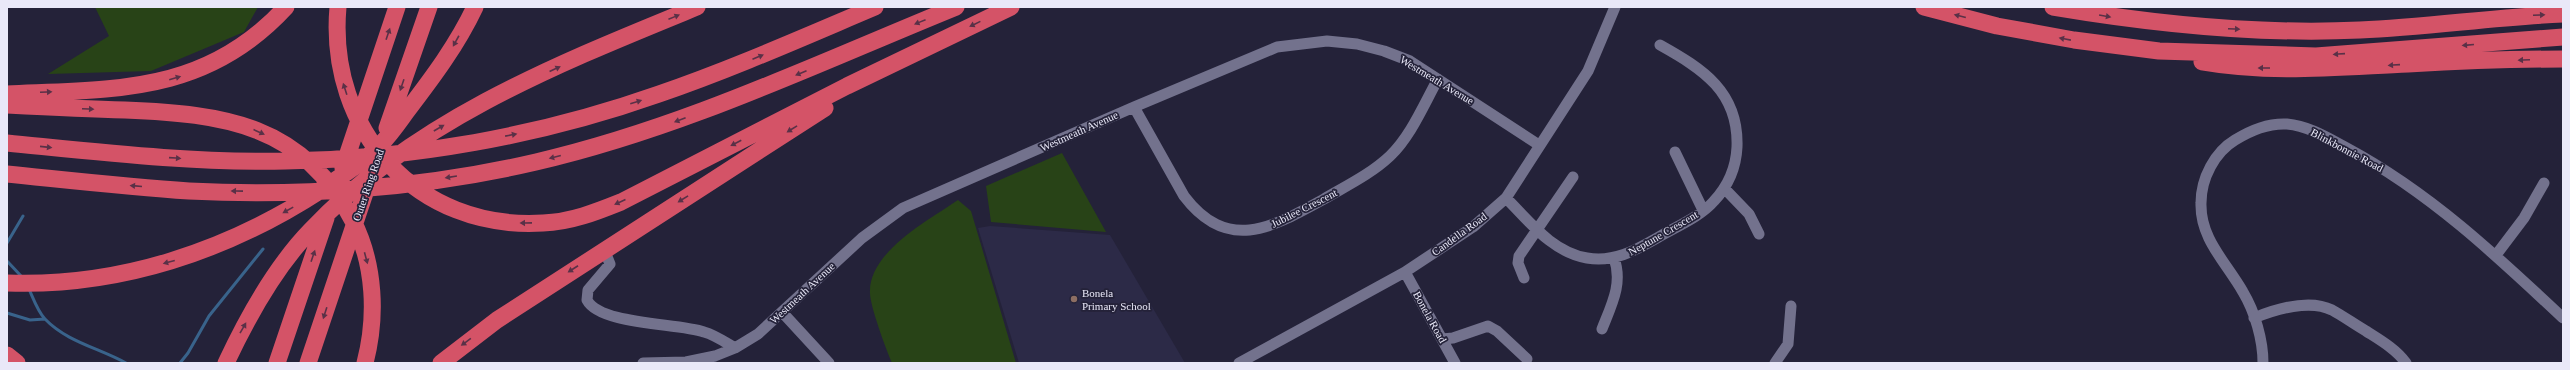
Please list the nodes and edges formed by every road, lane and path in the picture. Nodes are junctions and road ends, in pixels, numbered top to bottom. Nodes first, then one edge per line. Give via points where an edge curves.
1 (286, 7) edge
2 (338, 7) edge
3 (397, 7) edge
4 (428, 7) edge
5 (475, 7) edge
6 (697, 7) edge
7 (876, 7) edge
8 (956, 7) edge
9 (1011, 7) edge
10 (1615, 7) edge
11 (1924, 7) edge
12 (2053, 7) edge
13 (2504, 7) edge
14 (2563, 14) edge
15 (2416, 27) junction
16 (2563, 37) edge
17 (1660, 45) dead end
18 (2159, 51) junction
19 (2563, 59) edge
20 (896, 63) junction
21 (1438, 79) junction
22 (7, 94) edge
23 (7, 105) edge
24 (1134, 107) junction
25 (7, 143) edge
26 (1539, 145) junction
27 (1675, 152) dead end
28 (7, 174) edge
29 (1573, 177) dead end
30 (2544, 183) dead end
31 (1724, 188) junction
32 (1506, 198) junction
33 (1703, 210) junction
34 (1537, 230) junction
35 (1759, 234) dead end
36 (604, 249) junction
37 (2496, 255) junction
38 (1614, 258) junction
39 (1405, 272) junction
40 (1524, 278) dead end
41 (20, 283) edge
42 (1791, 306) dead end
43 (782, 312) junction
44 (2254, 318) junction
45 (2563, 318) edge
46 (1602, 329) dead end
47 (1442, 340) junction
48 (734, 348) junction
49 (7, 355) edge
50 (1527, 359) dead end
51 (17, 363) edge
52 (226, 363) edge
53 (277, 363) edge
54 (308, 363) edge
55 (365, 363) edge
56 (441, 363) edge
57 (643, 363) edge
58 (828, 363) edge
59 (1239, 363) edge
60 (1455, 363) edge
61 (1775, 363) edge
62 (2263, 363) edge
63 (2406, 363) edge

22 -> 1 highway via 147,85 176,78 210,65 255,38
20 -> 2 highway via 621,202 591,214 565,220 516,224 462,213 442,204 403,179 372,144 350,103 342,80 336,28
53 -> 3 highway
4 -> 54 highway, Outer Ring Road
5 -> 41 highway via 448,57 381,144 345,174 293,208 217,246 180,259 107,277
52 -> 6 highway via 259,300 310,231 349,193 394,157 484,103 622,38
25 -> 7 highway via 217,160 285,161 414,152 473,143 531,131 658,95 744,63
8 -> 28 highway via 771,85 660,127 565,155 489,171 422,182 314,191 189,191
9 -> 20 highway
10 - 26 street, Candella Road via 1588,71
18 -> 11 highway via 2066,39 1997,26
12 -> 15 highway via 2130,20 2218,29 2360,30
13 - 15 highway
15 -> 14 highway
16 -> 18 highway via 2316,56
17 - 31 street, Neptune Crescent via 1712,80 1726,96 1737,134 1736,161
19 -> 18 highway via 2335,69 2243,68 2201,62
20 -> 36 highway
21 - 24 street, Westmeath Avenue via 1410,61 1384,50 1327,41 1293,44 1262,53
21 - 24 street, Jubilee Crescent via 1408,134 1390,156 1362,177 1310,206 1274,225 1255,231 1220,225 1194,210
21 - 26 street, Westmeath Avenue
23 -> 55 highway via 187,113 223,119 271,137 296,154 330,183 346,208 364,251 373,295 370,340
24 - 43 street, Westmeath Avenue via 903,208 862,238
26 - 32 street, Candella Road
27 - 33 street
29 - 34 street
30 - 37 street via 2524,218
31 - 33 street, Neptune Crescent
31 - 35 street via 1749,214
32 - 34 street, Neptune Crescent
32 - 39 street, Candella Road via 1473,226
33 - 38 street, Neptune Crescent via 1627,255
34 - 38 street, Neptune Crescent via 1556,246 1572,254 1587,258
34 - 40 street via 1519,256 1518,263
36 - 48 street via 610,264 608,270 588,290 587,300 592,308 614,316 705,332
36 -> 56 highway via 497,320
37 - 44 street, Blinkbonnie Road via 2425,196 2367,158 2320,133 2298,126 2286,124 2262,127 2225,146 2212,164 2201,202 2207,238 2244,292
37 - 45 street, Blinkbonnie Road
38 - 46 street via 1618,270 1618,284
39 - 47 street, Bonela Road
39 - 59 street, Candella Road
42 - 61 street via 1788,344
43 - 48 street, Westmeath Avenue via 758,334
43 - 58 street
44 - 62 street, Blinkbonnie Road
44 - 63 street via 2267,312 2306,306 2322,307 2332,310 2379,339
47 - 50 street via 1488,326
47 - 60 street, Bonela Road
48 - 57 street, Westmeath Avenue via 715,356 686,362
49 - 51 highway

